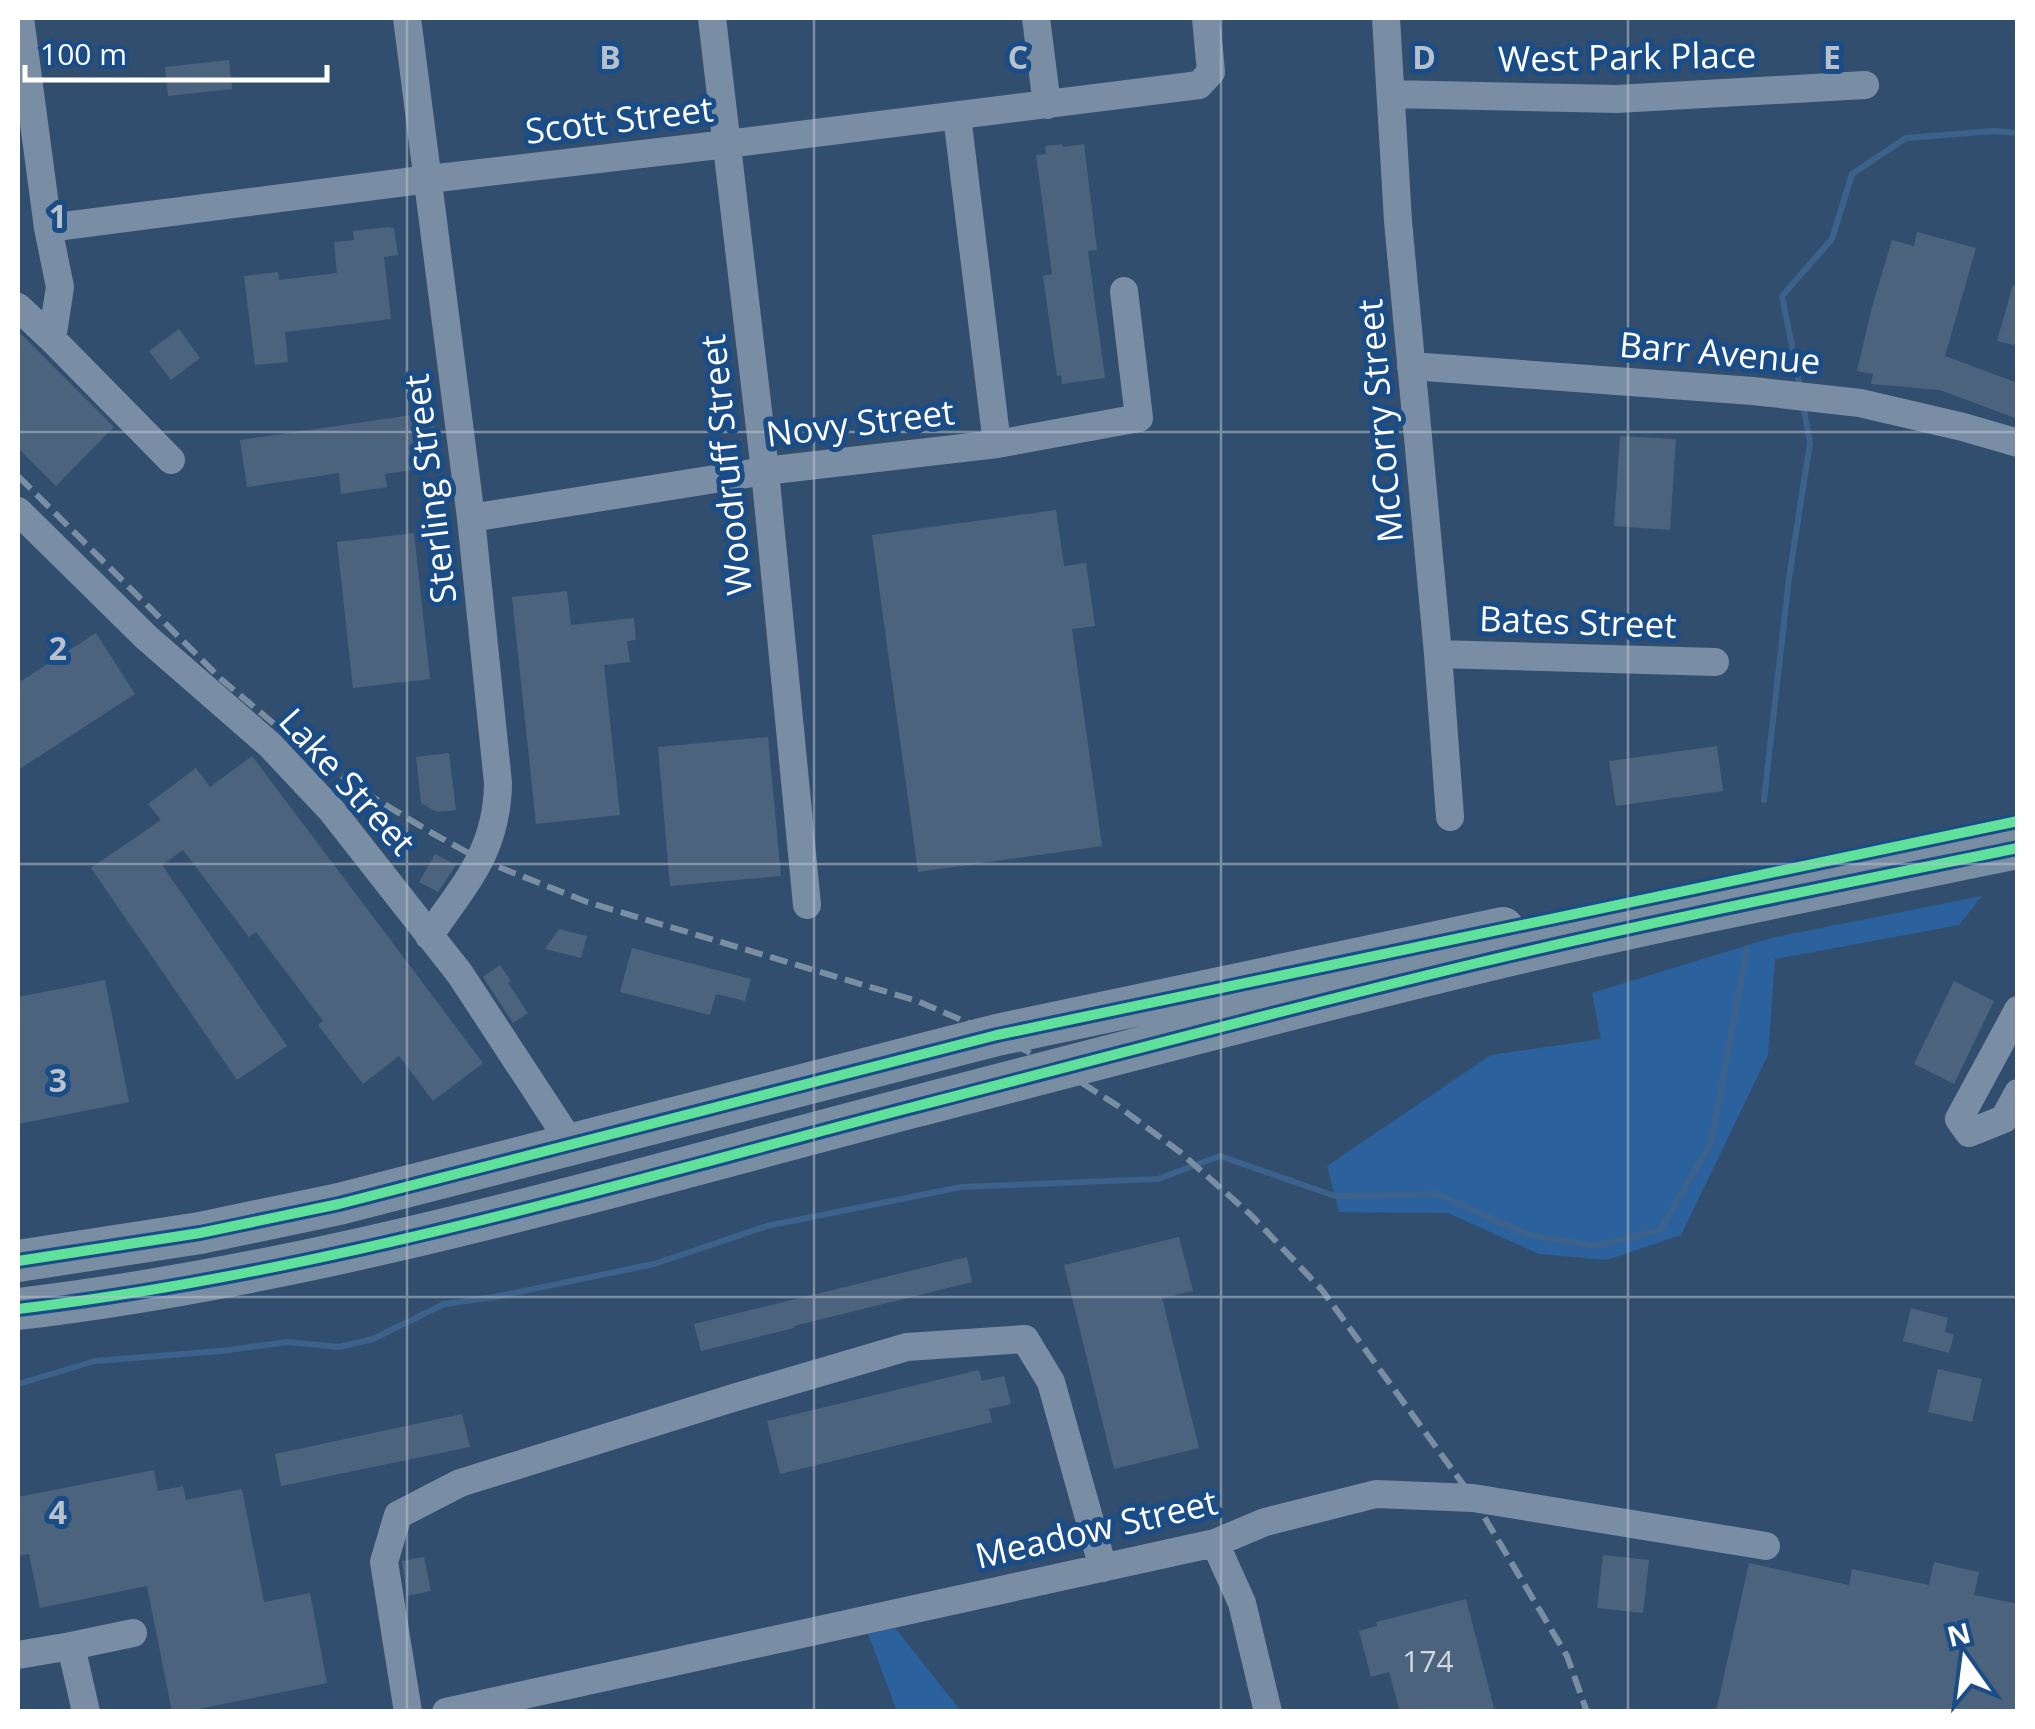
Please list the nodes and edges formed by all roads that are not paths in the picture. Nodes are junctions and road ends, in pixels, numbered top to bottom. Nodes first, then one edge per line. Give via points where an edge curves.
1 (20, 18) edge
2 (408, 18) edge
3 (712, 18) edge
4 (1036, 18) edge
5 (1206, 18) edge
6 (1386, 18) edge
7 (1865, 84) dead end
8 (1390, 94) junction
9 (1047, 105) junction
10 (957, 116) junction
11 (728, 144) junction
12 (430, 178) junction
13 (48, 228) junction
14 (1124, 291) dead end
15 (18, 307) edge
16 (52, 339) junction
17 (1411, 366) junction
18 (2018, 442) edge
19 (997, 444) junction
20 (171, 460) dead end
21 (765, 471) junction
22 (18, 511) edge
23 (471, 518) junction
24 (1438, 654) junction
25 (1715, 662) dead end
26 (1450, 818) dead end
27 (2018, 821) edge
28 (2018, 848) edge
29 (806, 905) dead end
30 (430, 936) junction
31 (2018, 1010) edge
32 (2018, 1093) edge
33 (572, 1145) junction
34 (18, 1260) edge
35 (18, 1308) edge
36 (1215, 1542) junction
37 (1766, 1546) dead end
38 (1103, 1568) junction
39 (134, 1633) dead end
40 (71, 1646) junction
41 (18, 1654) edge
42 (86, 1712) edge
43 (408, 1712) edge
44 (446, 1712) edge
45 (1268, 1712) edge

1 - 13 street
2 - 12 street, Sterling Street
3 - 11 street, Woodruff Street
4 - 9 street
5 - 9 street, Scott Street via 1211,72 1199,85
6 - 8 street, McCorry Street
7 - 8 street, West Park Place via 1617,100
8 - 17 street, McCorry Street
9 - 10 street, Scott Street
10 - 11 street, Scott Street
10 - 19 street
11 - 12 street, Scott Street
11 - 21 street, Woodruff Street
12 - 13 street, Scott Street
12 - 23 street, Sterling Street
13 - 16 street via 60,287
14 - 19 street, Novy Street via 1139,418
15 - 16 street
16 - 20 street
17 - 18 street, Barr Avenue via 1860,403
17 - 24 street, McCorry Street
19 - 21 street, Novy Street
21 - 23 street, Novy Street
21 - 29 street, Woodruff Street
22 - 30 street, Lake Street via 147,638 270,745 332,810
23 - 30 street, Sterling Street via 497,811 481,860
24 - 25 street, Bates Street
24 - 26 street, McCorry Street
27 - 33 highway via 998,1035
28 - 35 highway via 1474,964 336,1254 201,1282
30 - 33 street, Lake Street
31 - 32 street via 1959,1119 1970,1133 2004,1119
33 - 34 highway via 200,1233
36 - 37 street, Meadow Street via 1376,1494 1472,1498
36 - 38 street, Meadow Street
36 - 45 street via 1242,1603
38 - 43 street via 1051,1382 1025,1339 908,1348 460,1484 398,1515 384,1562
38 - 44 street, Meadow Street
39 - 40 street
40 - 41 street
40 - 42 street

